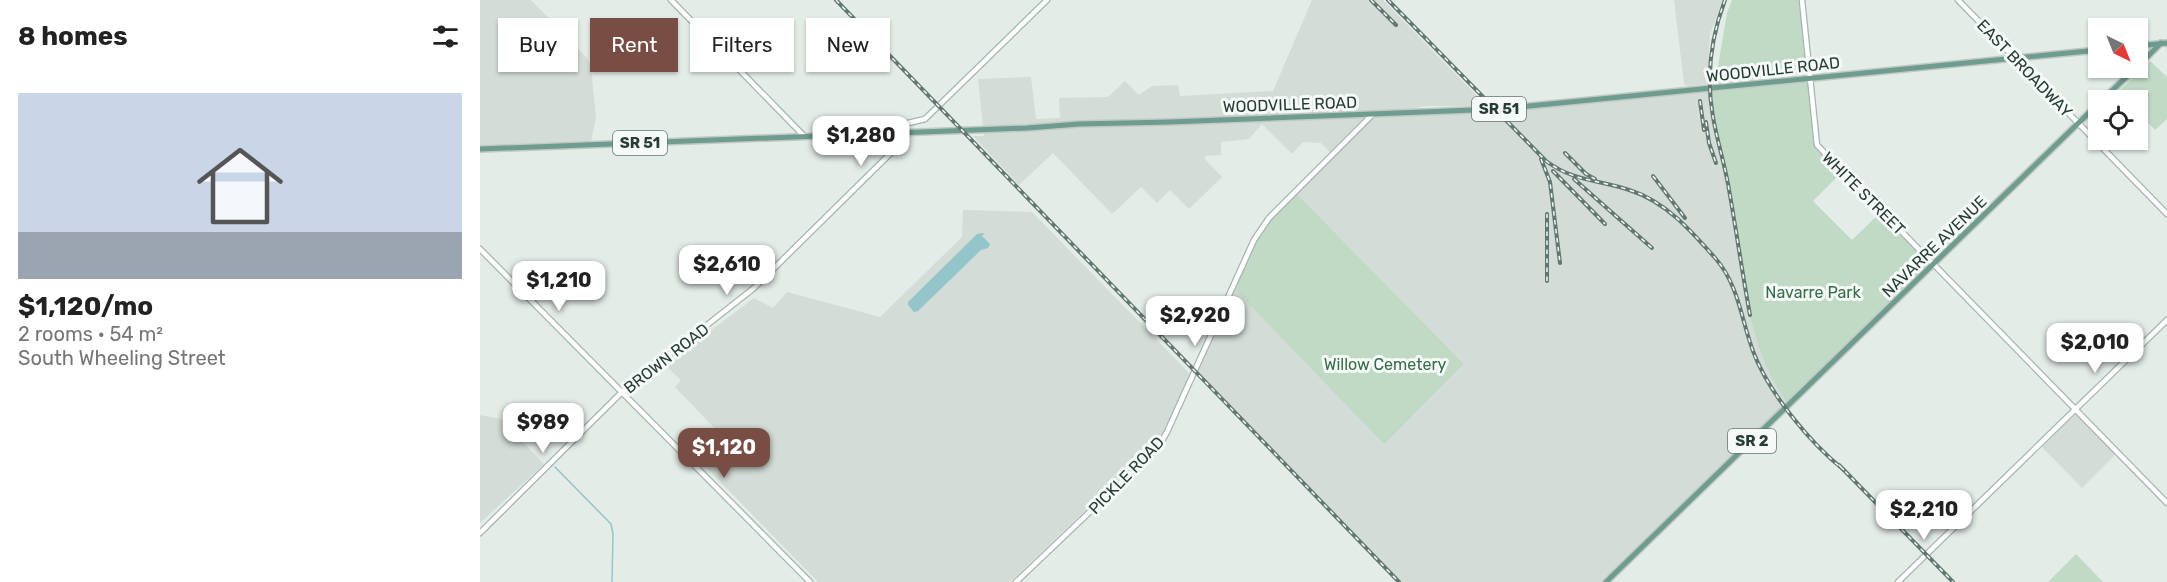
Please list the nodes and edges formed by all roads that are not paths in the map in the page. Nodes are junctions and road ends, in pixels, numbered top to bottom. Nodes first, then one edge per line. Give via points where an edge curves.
1 (671, 0) edge
2 (1047, 0) edge
3 (1802, 0) edge
4 (1958, 0) edge
5 (2167, 37) edge
6 (2164, 43) edge
7 (2148, 45) edge
8 (2088, 51) edge
9 (2148, 57) edge
10 (2015, 58) junction
11 (1810, 78) junction
12 (2125, 78) edge
13 (2113, 90) edge
14 (2088, 114) edge
15 (1372, 115) junction
16 (2079, 123) junction
17 (898, 133) junction
18 (804, 136) junction
19 (480, 149) edge
20 (2167, 214) edge
21 (480, 249) edge
22 (1934, 264) junction
23 (2167, 320) edge
24 (622, 392) junction
25 (2076, 409) junction
26 (2167, 503) edge
27 (480, 533) edge
28 (810, 582) edge
29 (1016, 582) edge
30 (1606, 582) edge
31 (1898, 582) edge

1 - 18 street
2 - 17 street via 922,121 900,125
3 - 11 street
4 - 10 street, EAST BROADWAY
5 - 6 street
6 - 7 main road
6 - 9 main road
8 - 10 main road, WOODVILLE ROAD / SR 51
10 - 11 main road, WOODVILLE ROAD / SR 51
10 - 16 street, EAST BROADWAY
11 - 15 main road, WOODVILLE ROAD / SR 51 via 1529,107
11 - 22 street, WHITE STREET via 1818,147
12 - 13 main road
14 - 16 main road, NAVARRE AVENUE / SR 2
15 - 17 main road, WOODVILLE ROAD / SR 51
15 - 29 street, PICKLE ROAD via 1269,218 1254,240 1157,448
16 - 20 street, EAST BROADWAY
16 - 22 main road, NAVARRE AVENUE / SR 2
17 - 18 main road, WOODVILLE ROAD / SR 51
17 - 24 street, BROWN ROAD via 897,147 758,285
18 - 19 main road, WOODVILLE ROAD / SR 51
21 - 24 street
22 - 25 street, WHITE STREET
22 - 30 main road, NAVARRE AVENUE / SR 2
23 - 25 street
24 - 27 street, BROWN ROAD
24 - 28 street
25 - 26 street, WHITE STREET
25 - 31 street

